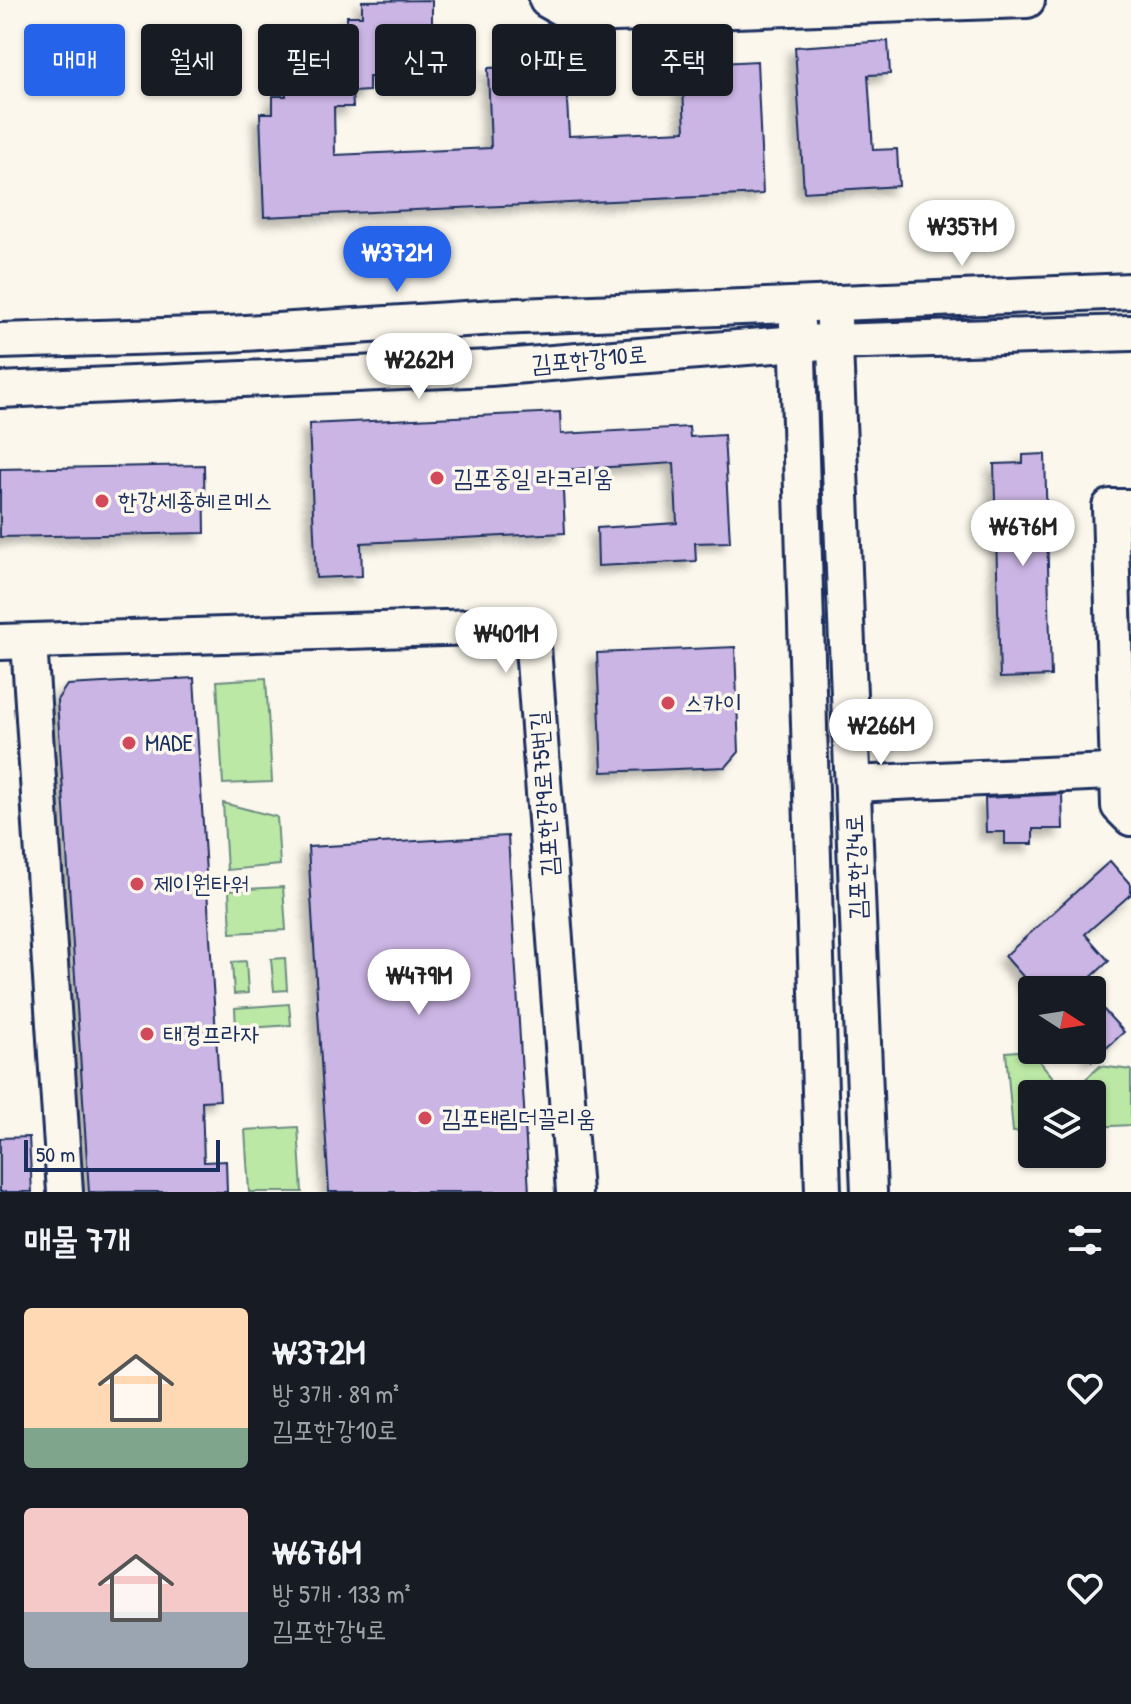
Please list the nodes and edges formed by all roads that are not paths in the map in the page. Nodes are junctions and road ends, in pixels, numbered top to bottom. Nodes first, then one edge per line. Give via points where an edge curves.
1 (547, 0) edge
2 (1027, 0) edge
3 (1131, 291) edge
4 (833, 302) junction
5 (796, 303) junction
6 (1131, 333) edge
7 (0, 341) edge
8 (798, 343) junction
9 (836, 343) junction
10 (0, 390) edge
11 (1131, 507) edge
12 (15, 642) edge
13 (1124, 657) edge
14 (1125, 771) edge
15 (853, 784) junction
16 (1131, 818) edge
17 (65, 1192) edge
18 (574, 1192) edge
19 (823, 1192) edge
20 (869, 1192) edge

1 - 2 street via 585,15
3 - 4 street, 김포한강10로
4 - 5 street, 김포한강10로
4 - 9 street, 김포한강4로
5 - 7 street, 김포한강10로
5 - 8 street, 김포한강4로
6 - 9 street, 김포한강10로
8 - 9 street, 김포한강10로
8 - 10 street, 김포한강10로 via 490,368
8 - 19 street, 김포한강4로
9 - 15 street, 김포한강4로
11 - 13 street via 1110,507
12 - 17 street
12 - 18 street, 김포한강9로75번길 via 507,626 533,647
13 - 14 street
14 - 15 street
14 - 16 street via 1119,806
15 - 20 street, 김포한강4로

